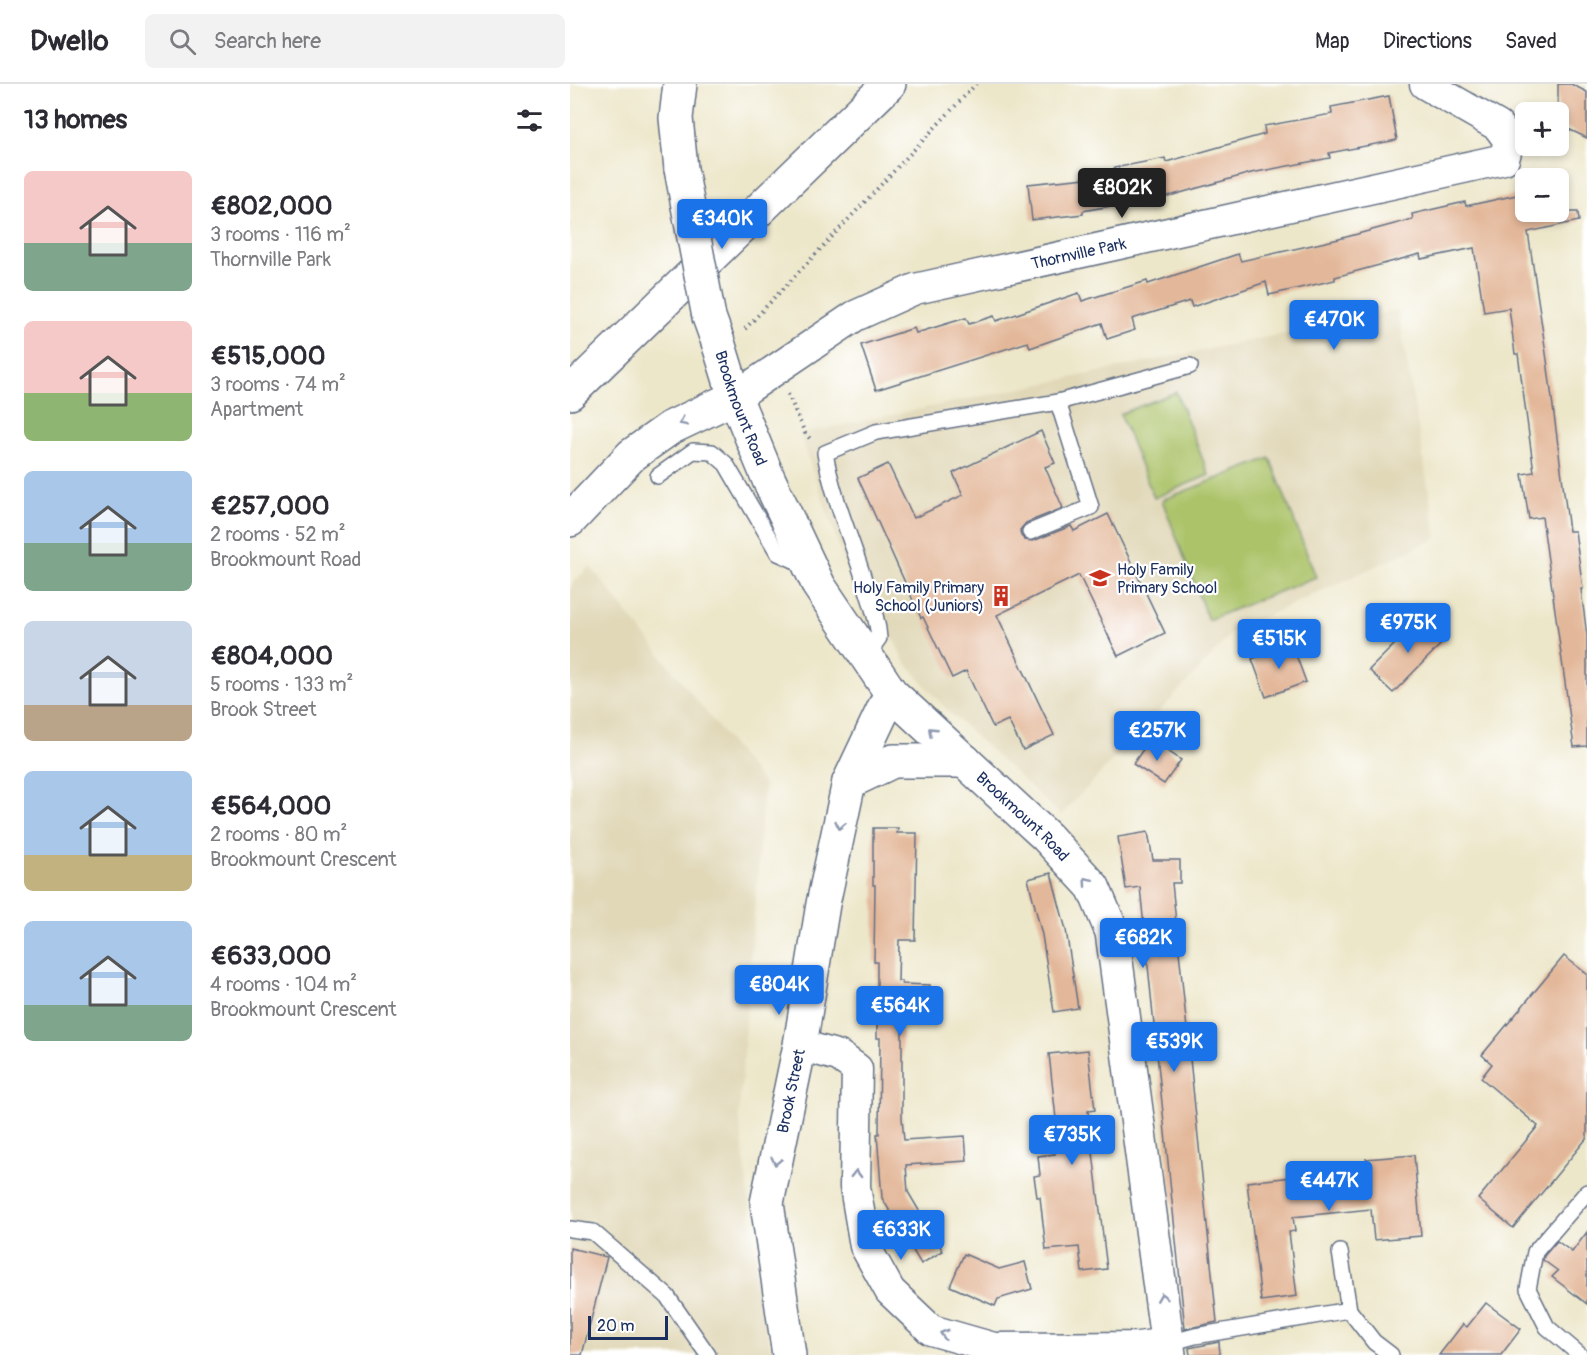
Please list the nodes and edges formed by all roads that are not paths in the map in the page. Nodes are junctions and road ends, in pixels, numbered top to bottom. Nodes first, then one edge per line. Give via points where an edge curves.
1 (680, 84) edge
2 (889, 84) edge
3 (1425, 84) edge
4 (1190, 366) dead end
5 (570, 393) edge
6 (735, 397) junction
7 (1059, 402) junction
8 (658, 476) dead end
9 (570, 520) edge
10 (1030, 532) dead end
11 (810, 568) junction
12 (866, 656) junction
13 (891, 693) junction
14 (965, 761) junction
15 (849, 782) junction
16 (800, 1045) junction
17 (1587, 1192) edge
18 (570, 1229) edge
19 (1340, 1252) dead end
20 (1349, 1310) junction
21 (1169, 1349) edge
22 (708, 1355) edge
23 (789, 1355) edge
24 (1390, 1355) edge
25 (1580, 1355) edge

1 - 6 main road, Brookmount Road, bridge via 676,118 681,169 709,317
2 - 5 main road
3 - 6 street, Thornville Park via 1498,126 1509,141 1504,159 915,289 855,316
4 - 7 lane
6 -> 9 main road via 670,428 632,455
6 - 11 main road, Brookmount Road
7 - 10 lane via 1091,507
7 - 12 lane via 876,432 825,453 829,480 878,624 879,638
8 - 11 lane via 693,451 712,452 726,464 778,553
11 - 12 main road, Brookmount Road
12 - 13 main road, Brookmount Road
14 -> 13 main road, Brookmount Road
13 - 15 main road, Brook Street
14 - 15 main road via 893,761
21 -> 14 main road, Brookmount Road via 1112,932 1094,887
15 -> 16 main road, Brook Street via 823,904
21 -> 16 street via 994,1348 931,1330 890,1291 865,1246 855,1187 857,1069 839,1056
16 -> 23 main road, Brook Street via 767,1203
17 - 25 lane via 1535,1252 1528,1288 1546,1327
18 - 22 lane via 593,1232 667,1296
19 - 20 lane
20 - 21 lane via 1195,1336
20 - 24 lane via 1374,1342

